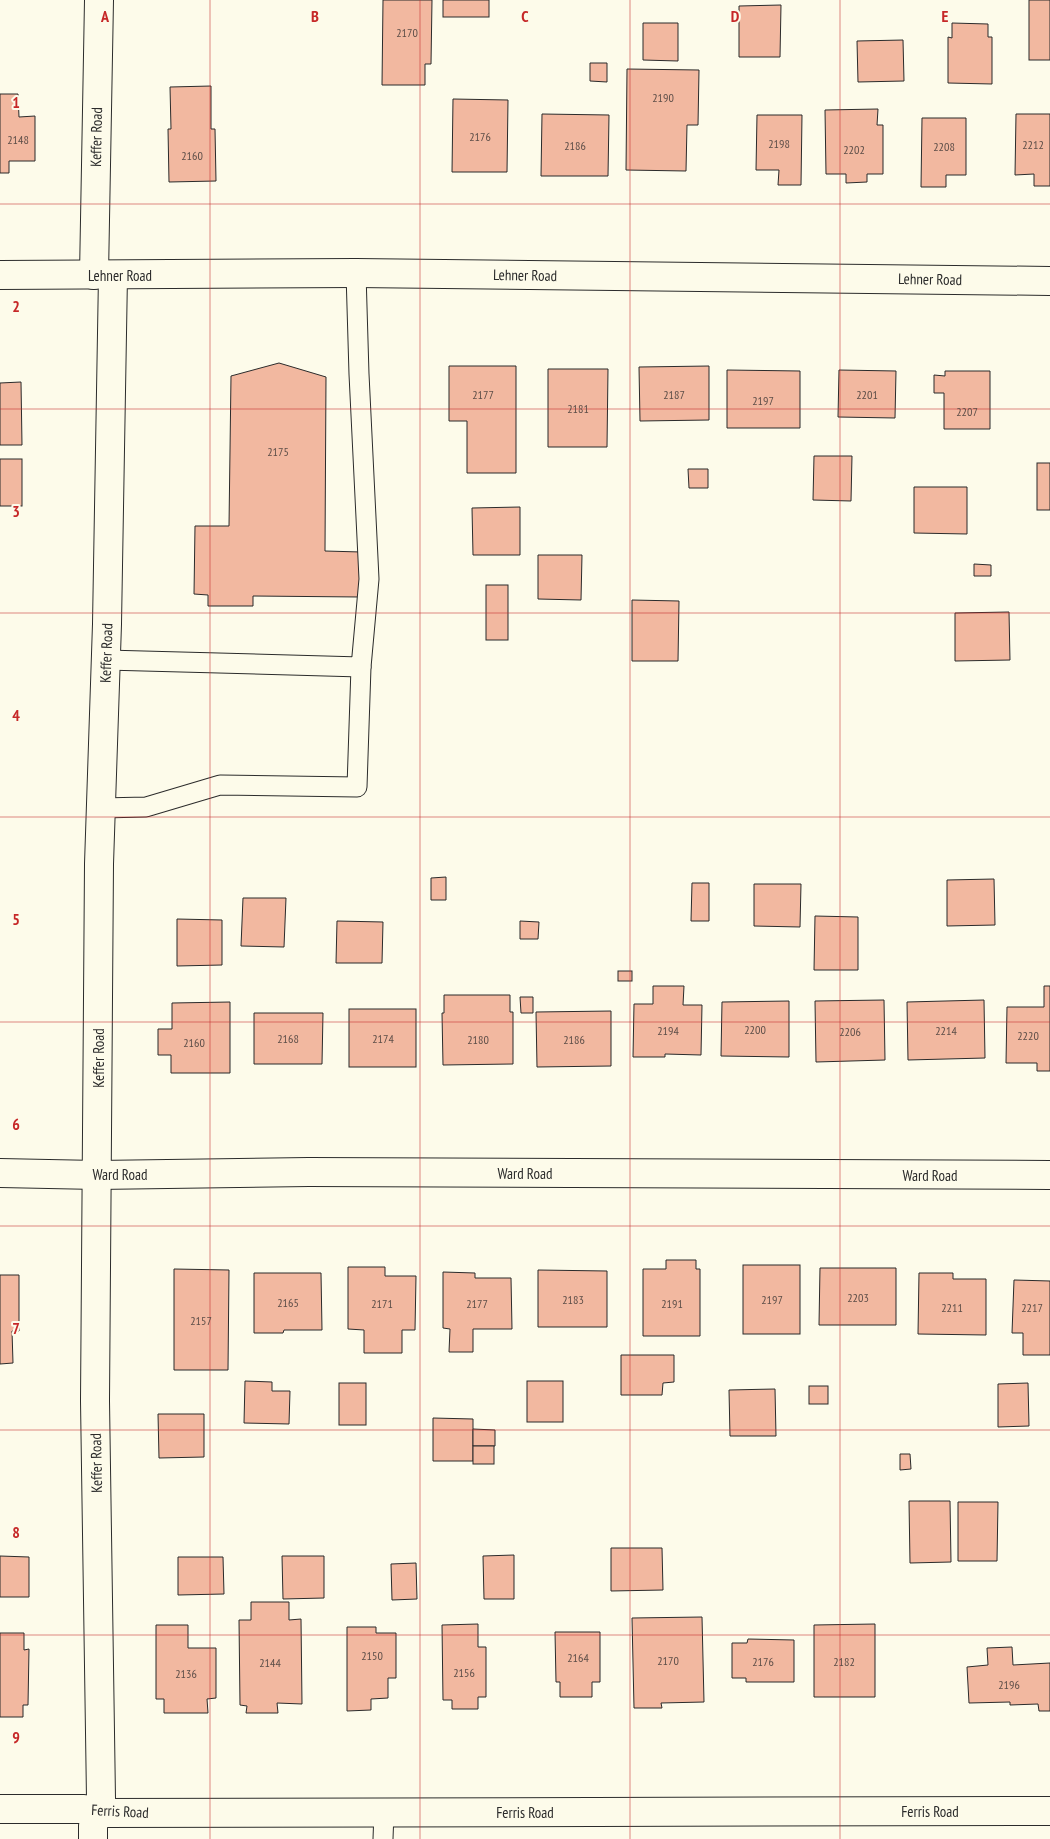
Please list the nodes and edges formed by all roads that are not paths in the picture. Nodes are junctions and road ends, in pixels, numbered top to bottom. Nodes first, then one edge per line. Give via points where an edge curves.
1 (99, 0) edge
2 (356, 273) junction
3 (0, 275) edge
4 (103, 275) junction
5 (1050, 281) edge
6 (106, 660) junction
7 (361, 666) junction
8 (101, 808) junction
9 (0, 1174) edge
10 (97, 1175) junction
11 (1050, 1175) edge
12 (0, 1810) edge
13 (1050, 1811) edge
14 (384, 1812) junction
15 (97, 1813) junction
16 (93, 1839) edge
17 (383, 1839) edge

1 - 4 street, Keffer Road
2 - 4 street, Lehner Road
2 - 5 street, Lehner Road
2 - 7 lane via 370,579
3 - 4 street, Lehner Road
4 - 6 street, Keffer Road
6 - 7 lane
6 - 8 street, Keffer Road
7 - 8 lane via 357,787 220,785 146,807
8 - 10 street, Keffer Road
9 - 10 street, Ward Road
10 - 11 street, Ward Road via 309,1172
10 - 15 street, Keffer Road via 95,1401 101,1799
12 - 15 street, Ferris Road via 84,1809
13 - 14 street, Ferris Road
14 - 15 street, Ferris Road
14 - 17 lane
15 - 16 street, Keffer Road

